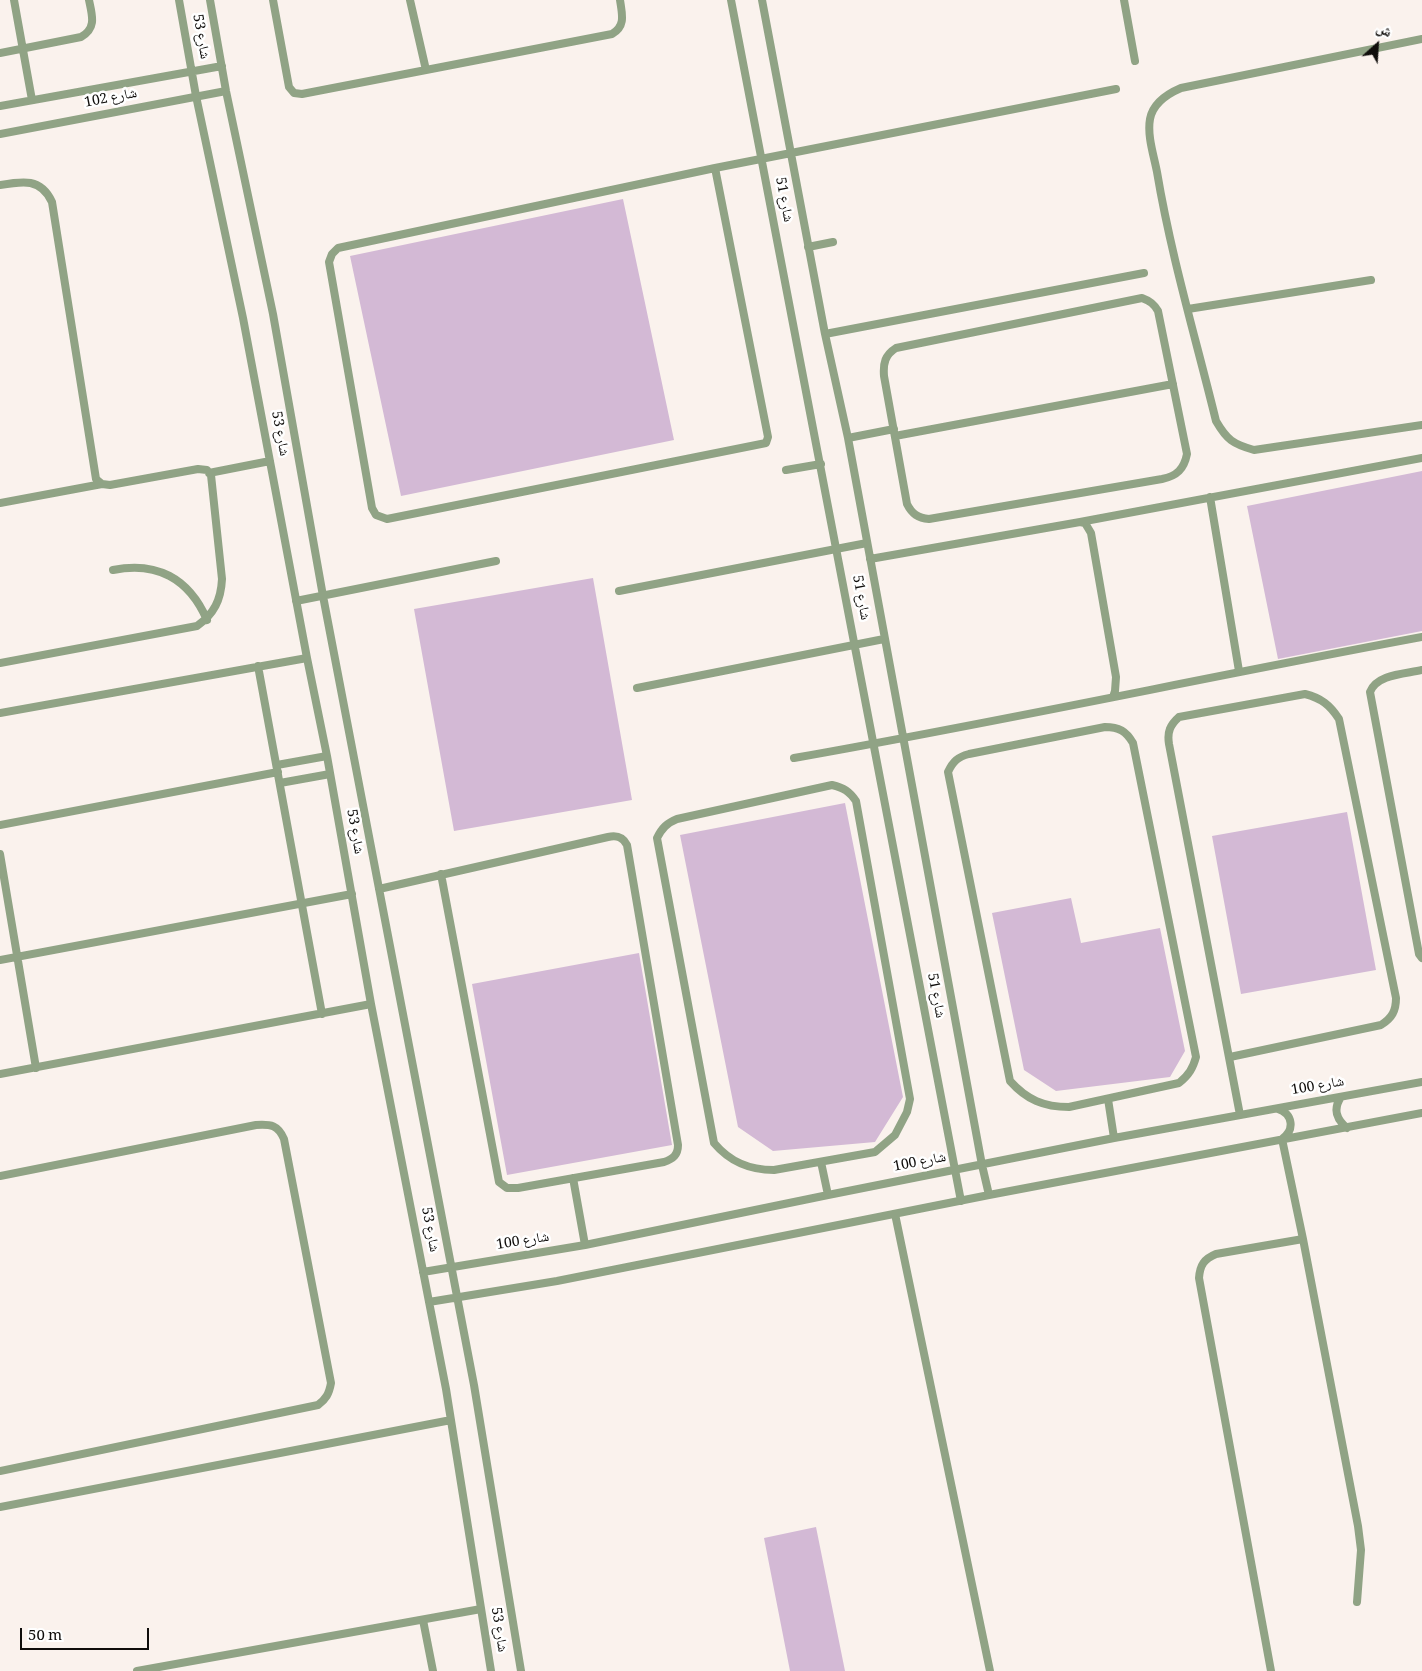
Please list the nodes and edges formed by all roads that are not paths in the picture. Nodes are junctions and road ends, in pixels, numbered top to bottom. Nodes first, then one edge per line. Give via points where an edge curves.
1 (14, 0) edge
2 (89, 0) edge
3 (180, 0) edge
4 (210, 0) edge
5 (273, 0) edge
6 (410, 0) edge
7 (620, 0) edge
8 (731, 0) edge
9 (762, 0) edge
10 (1124, 0) edge
11 (1422, 39) edge
12 (23, 48) junction
13 (0, 52) edge
14 (1135, 62) dead end
15 (222, 66) junction
16 (426, 70) junction
17 (192, 72) junction
18 (1116, 89) dead end
19 (226, 91) junction
20 (196, 96) junction
21 (32, 100) junction
22 (0, 106) edge
23 (0, 134) edge
24 (790, 152) junction
25 (761, 159) junction
26 (715, 168) junction
27 (0, 185) edge
28 (833, 242) dead end
29 (808, 247) junction
30 (1144, 273) dead end
31 (1371, 280) dead end
32 (1188, 309) junction
33 (825, 334) junction
34 (1173, 384) junction
35 (1422, 425) edge
36 (894, 433) junction
37 (848, 438) junction
38 (1422, 458) edge
39 (270, 461) junction
40 (821, 464) junction
41 (786, 470) dead end
42 (209, 473) junction
43 (102, 484) junction
44 (1210, 497) junction
45 (0, 504) edge
46 (1080, 522) junction
47 (867, 543) junction
48 (837, 549) junction
49 (870, 559) junction
50 (496, 561) dead end
51 (113, 570) dead end
52 (619, 591) dead end
53 (322, 596) junction
54 (296, 601) junction
55 (206, 620) junction
56 (1422, 637) edge
57 (884, 639) junction
58 (855, 645) junction
59 (306, 658) junction
60 (0, 663) edge
61 (258, 666) junction
62 (1422, 670) edge
63 (1239, 671) junction
64 (637, 688) dead end
65 (1113, 697) junction
66 (0, 714) edge
67 (903, 739) junction
68 (874, 744) junction
69 (327, 756) junction
70 (794, 758) dead end
71 (278, 769) junction
72 (330, 774) junction
73 (280, 783) junction
74 (0, 825) edge
75 (0, 854) edge
76 (441, 874) junction
77 (379, 889) junction
78 (352, 894) junction
79 (302, 903) junction
80 (17, 957) junction
81 (1422, 958) edge
82 (0, 960) edge
83 (371, 1004) junction
84 (322, 1014) junction
85 (1230, 1057) junction
86 (36, 1068) junction
87 (0, 1074) edge
88 (1422, 1082) edge
89 (1341, 1097) junction
90 (1108, 1099) junction
91 (1276, 1109) junction
92 (1422, 1113) edge
93 (1240, 1115) junction
94 (1347, 1128) junction
95 (1114, 1138) junction
96 (1282, 1139) junction
97 (821, 1162) junction
98 (982, 1165) junction
99 (954, 1170) junction
100 (0, 1176) edge
101 (573, 1178) junction
102 (828, 1195) junction
103 (989, 1195) junction
104 (961, 1201) junction
105 (895, 1214) junction
106 (1303, 1239) junction
107 (586, 1245) junction
108 (451, 1267) junction
109 (423, 1272) junction
110 (456, 1296) junction
111 (429, 1302) junction
112 (451, 1420) junction
113 (0, 1471) edge
114 (0, 1507) edge
115 (1357, 1602) dead end
116 (481, 1609) junction
117 (423, 1620) junction
118 (136, 1671) edge
119 (433, 1671) edge
120 (491, 1671) edge
121 (521, 1671) edge
122 (990, 1671) edge
123 (1271, 1671) edge

1 - 12 lane
2 - 12 lane via 93,21 87,34
3 - 17 lane, شارع 53
4 - 15 lane, شارع 53
5 - 16 lane via 289,87 294,93
6 - 16 lane
7 - 16 lane via 622,23 612,34
8 - 25 lane, شارع 51
9 - 24 lane, شارع 51
10 - 14 lane
11 - 32 lane via 1181,88 1167,94 1156,105 1150,119 1150,133 1162,203
12 - 13 lane
12 - 21 lane
15 - 17 lane, شارع 102
15 - 19 lane, شارع 53
17 - 20 lane, شارع 53
17 - 21 lane, شارع 102
18 - 24 lane
19 - 20 lane, شارع 102
19 - 53 lane, شارع 53 via 273,314
20 - 23 lane, شارع 102
20 - 39 lane, شارع 53
21 - 22 lane, شارع 102
24 - 25 lane
24 - 29 lane, شارع 51
25 - 26 lane
25 - 40 lane, شارع 51
26 - 26 lane via 338,248 332,254 330,266 372,508 376,515 387,519 766,443 768,437
27 - 43 lane via 15,182 34,184 42,188 52,202 93,470
28 - 29 lane
29 - 33 lane, شارع 51
30 - 33 lane
31 - 32 lane
32 - 35 lane via 1216,421 1225,436 1238,445 1254,450
33 - 37 lane, شارع 51
34 - 36 lane
34 - 36 lane via 1158,311 1148,300 1135,299 896,348 889,352 883,367
34 - 36 lane via 1187,454 1180,472 1172,477 929,520 915,516 907,504
36 - 37 lane
37 - 47 lane, شارع 51
38 - 44 lane
39 - 42 lane
39 - 54 lane, شارع 53
40 - 41 lane
40 - 48 lane, شارع 51
42 - 43 lane via 198,469
42 - 55 lane via 222,590 214,611
43 - 45 lane
44 - 46 lane
44 - 63 lane
46 - 49 lane
46 - 65 lane via 1086,523 1091,533 1116,677
47 - 48 lane
47 - 49 lane, شارع 51
48 - 52 lane
48 - 58 lane, شارع 51
49 - 57 lane, شارع 51
50 - 53 lane
51 - 55 lane via 139,567 176,579 202,608
53 - 54 lane
53 - 77 lane, شارع 53
54 - 59 lane, شارع 53
55 - 60 lane via 197,626
56 - 63 lane
57 - 58 lane
57 - 67 lane, شارع 51
58 - 64 lane
58 - 68 lane, شارع 51
59 - 61 lane
59 - 69 lane, شارع 53
61 - 66 lane
61 - 71 lane
62 - 81 lane via 1379,679 1370,692
63 - 65 lane
65 - 67 lane
67 - 68 lane
67 - 98 lane, شارع 51
68 - 70 lane
68 - 99 lane, شارع 51
69 - 71 lane
69 - 72 lane, شارع 53
71 - 73 lane
71 - 74 lane
72 - 73 lane
72 - 78 lane, شارع 53
73 - 79 lane
75 - 80 lane
76 - 77 lane
76 - 101 lane via 499,1182 512,1189
76 - 101 lane via 612,836 620,837 627,845 678,1150 668,1161
77 - 108 lane, شارع 53
78 - 79 lane
78 - 83 lane, شارع 53
79 - 80 lane
79 - 84 lane
80 - 82 lane
80 - 86 lane
83 - 84 lane
83 - 109 lane, شارع 53
84 - 86 lane
85 - 85 lane via 1169,744 1169,729 1179,717 1306,694 1325,702 1339,719 1396,1006 1393,1014 1381,1025
85 - 93 lane
86 - 87 lane
88 - 89 lane, شارع 100
89 - 91 lane, شارع 100
89 - 94 lane via 1336,1114
90 - 90 lane via 1056,1107 1030,1099 1010,1081 948,772 959,757 1105,727 1117,727 1127,733 1133,743 1196,1057 1190,1072 1179,1083
90 - 95 lane
91 - 93 lane, شارع 100
91 - 96 lane via 1286,1113 1291,1122 1289,1132
92 - 94 lane
93 - 95 lane, شارع 100
94 - 96 lane
95 - 98 lane, شارع 100
96 - 103 lane
96 - 106 lane
97 - 97 lane via 760,1170 734,1161 714,1143 657,838 668,823 677,819 832,786 842,788 856,801 910,1099 895,1135 876,1152
97 - 102 lane
98 - 99 lane, شارع 100
98 - 103 lane, شارع 51
99 - 102 lane, شارع 100
99 - 104 lane, شارع 51
100 - 113 lane via 256,1125 274,1126 284,1138 331,1383 325,1400 309,1408
101 - 107 lane
102 - 107 lane, شارع 100
103 - 104 lane
104 - 105 lane
105 - 110 lane via 557,1281
105 - 122 lane
106 - 115 lane via 1358,1526 1361,1550
106 - 123 lane via 1216,1254 1208,1257 1199,1270
107 - 108 lane, شارع 100
108 - 109 lane, شارع 100
108 - 110 lane, شارع 53
109 - 111 lane, شارع 53
110 - 111 lane
110 - 121 lane, شارع 53 via 474,1385
111 - 112 lane, شارع 53
112 - 114 lane
112 - 116 lane, شارع 53
116 - 117 lane
116 - 120 lane, شارع 53
117 - 118 lane
117 - 119 lane

